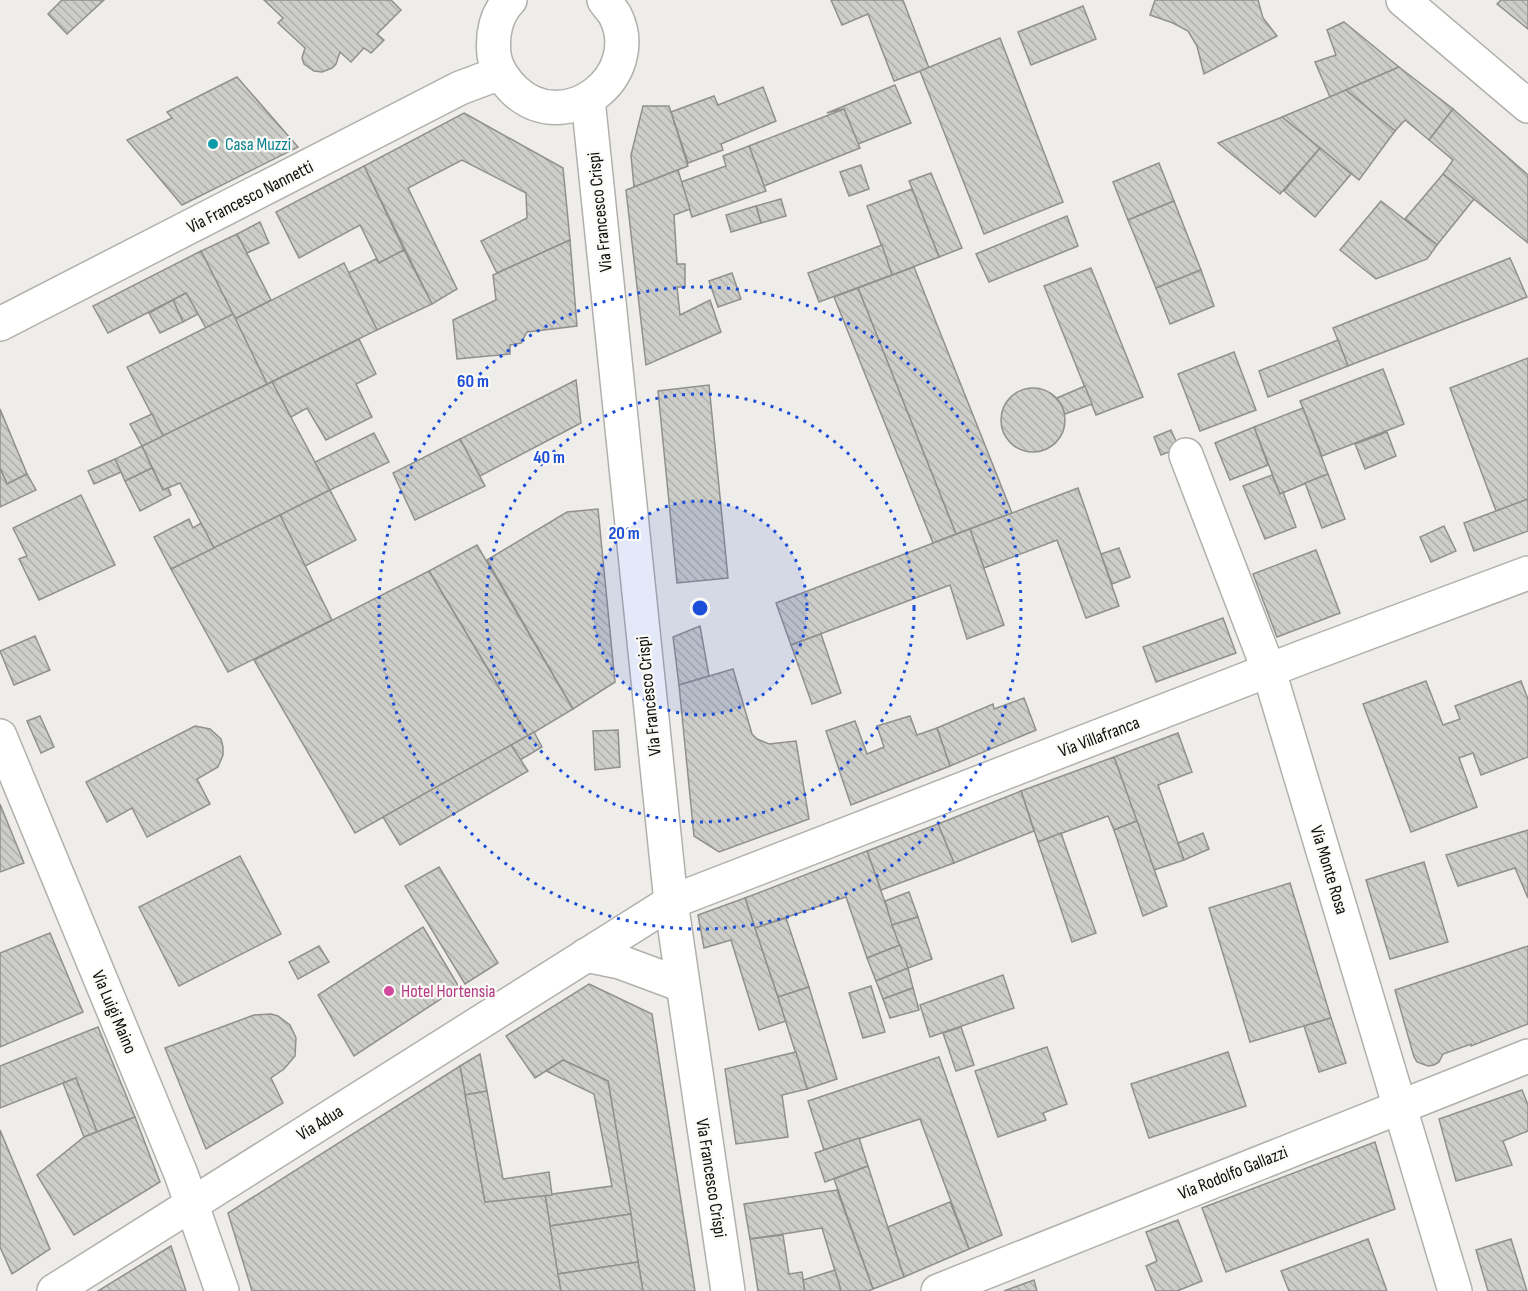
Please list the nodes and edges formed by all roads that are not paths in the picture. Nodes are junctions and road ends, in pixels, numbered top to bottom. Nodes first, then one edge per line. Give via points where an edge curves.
1 (510, 0) edge
2 (604, 0) edge
3 (1402, 0) edge
4 (500, 72) junction
5 (588, 99) junction
6 (1528, 106) edge
7 (0, 324) edge
8 (1186, 455) dead end
9 (1528, 573) edge
10 (1269, 671) junction
11 (0, 736) edge
12 (671, 902) junction
13 (586, 955) junction
14 (682, 985) junction
15 (1528, 1056) edge
16 (1400, 1107) junction
17 (192, 1204) junction
18 (54, 1291) edge
19 (222, 1291) edge
20 (728, 1291) edge
21 (938, 1291) edge
22 (1455, 1291) edge

1 - 4 street via 503,8 492,39
2 - 5 street via 615,15 621,34 620,56 612,77
3 - 6 street
4 - 5 street via 521,97 542,106 578,105
4 - 7 street, Via Francesco Nannetti via 460,88
5 - 12 street, Via Francesco Crispi
8 - 10 street, Via Monte Rosa
9 - 10 street, Via Villafranca
10 - 12 street, Via Villafranca
10 - 16 street, Via Monte Rosa
11 - 17 street, Via Luigi Maino
12 - 13 street, Via Adua
12 - 14 street, Via Francesco Crispi
13 - 14 street via 620,962
13 - 17 street, Via Adua
14 - 20 street, Via Francesco Crispi
15 - 16 street, Via Rodolfo Gallazzi
16 - 21 street, Via Rodolfo Gallazzi
16 - 22 street, Via Monte Rosa
17 - 18 street, Via Adua
17 - 19 street, Via Luigi Maino

